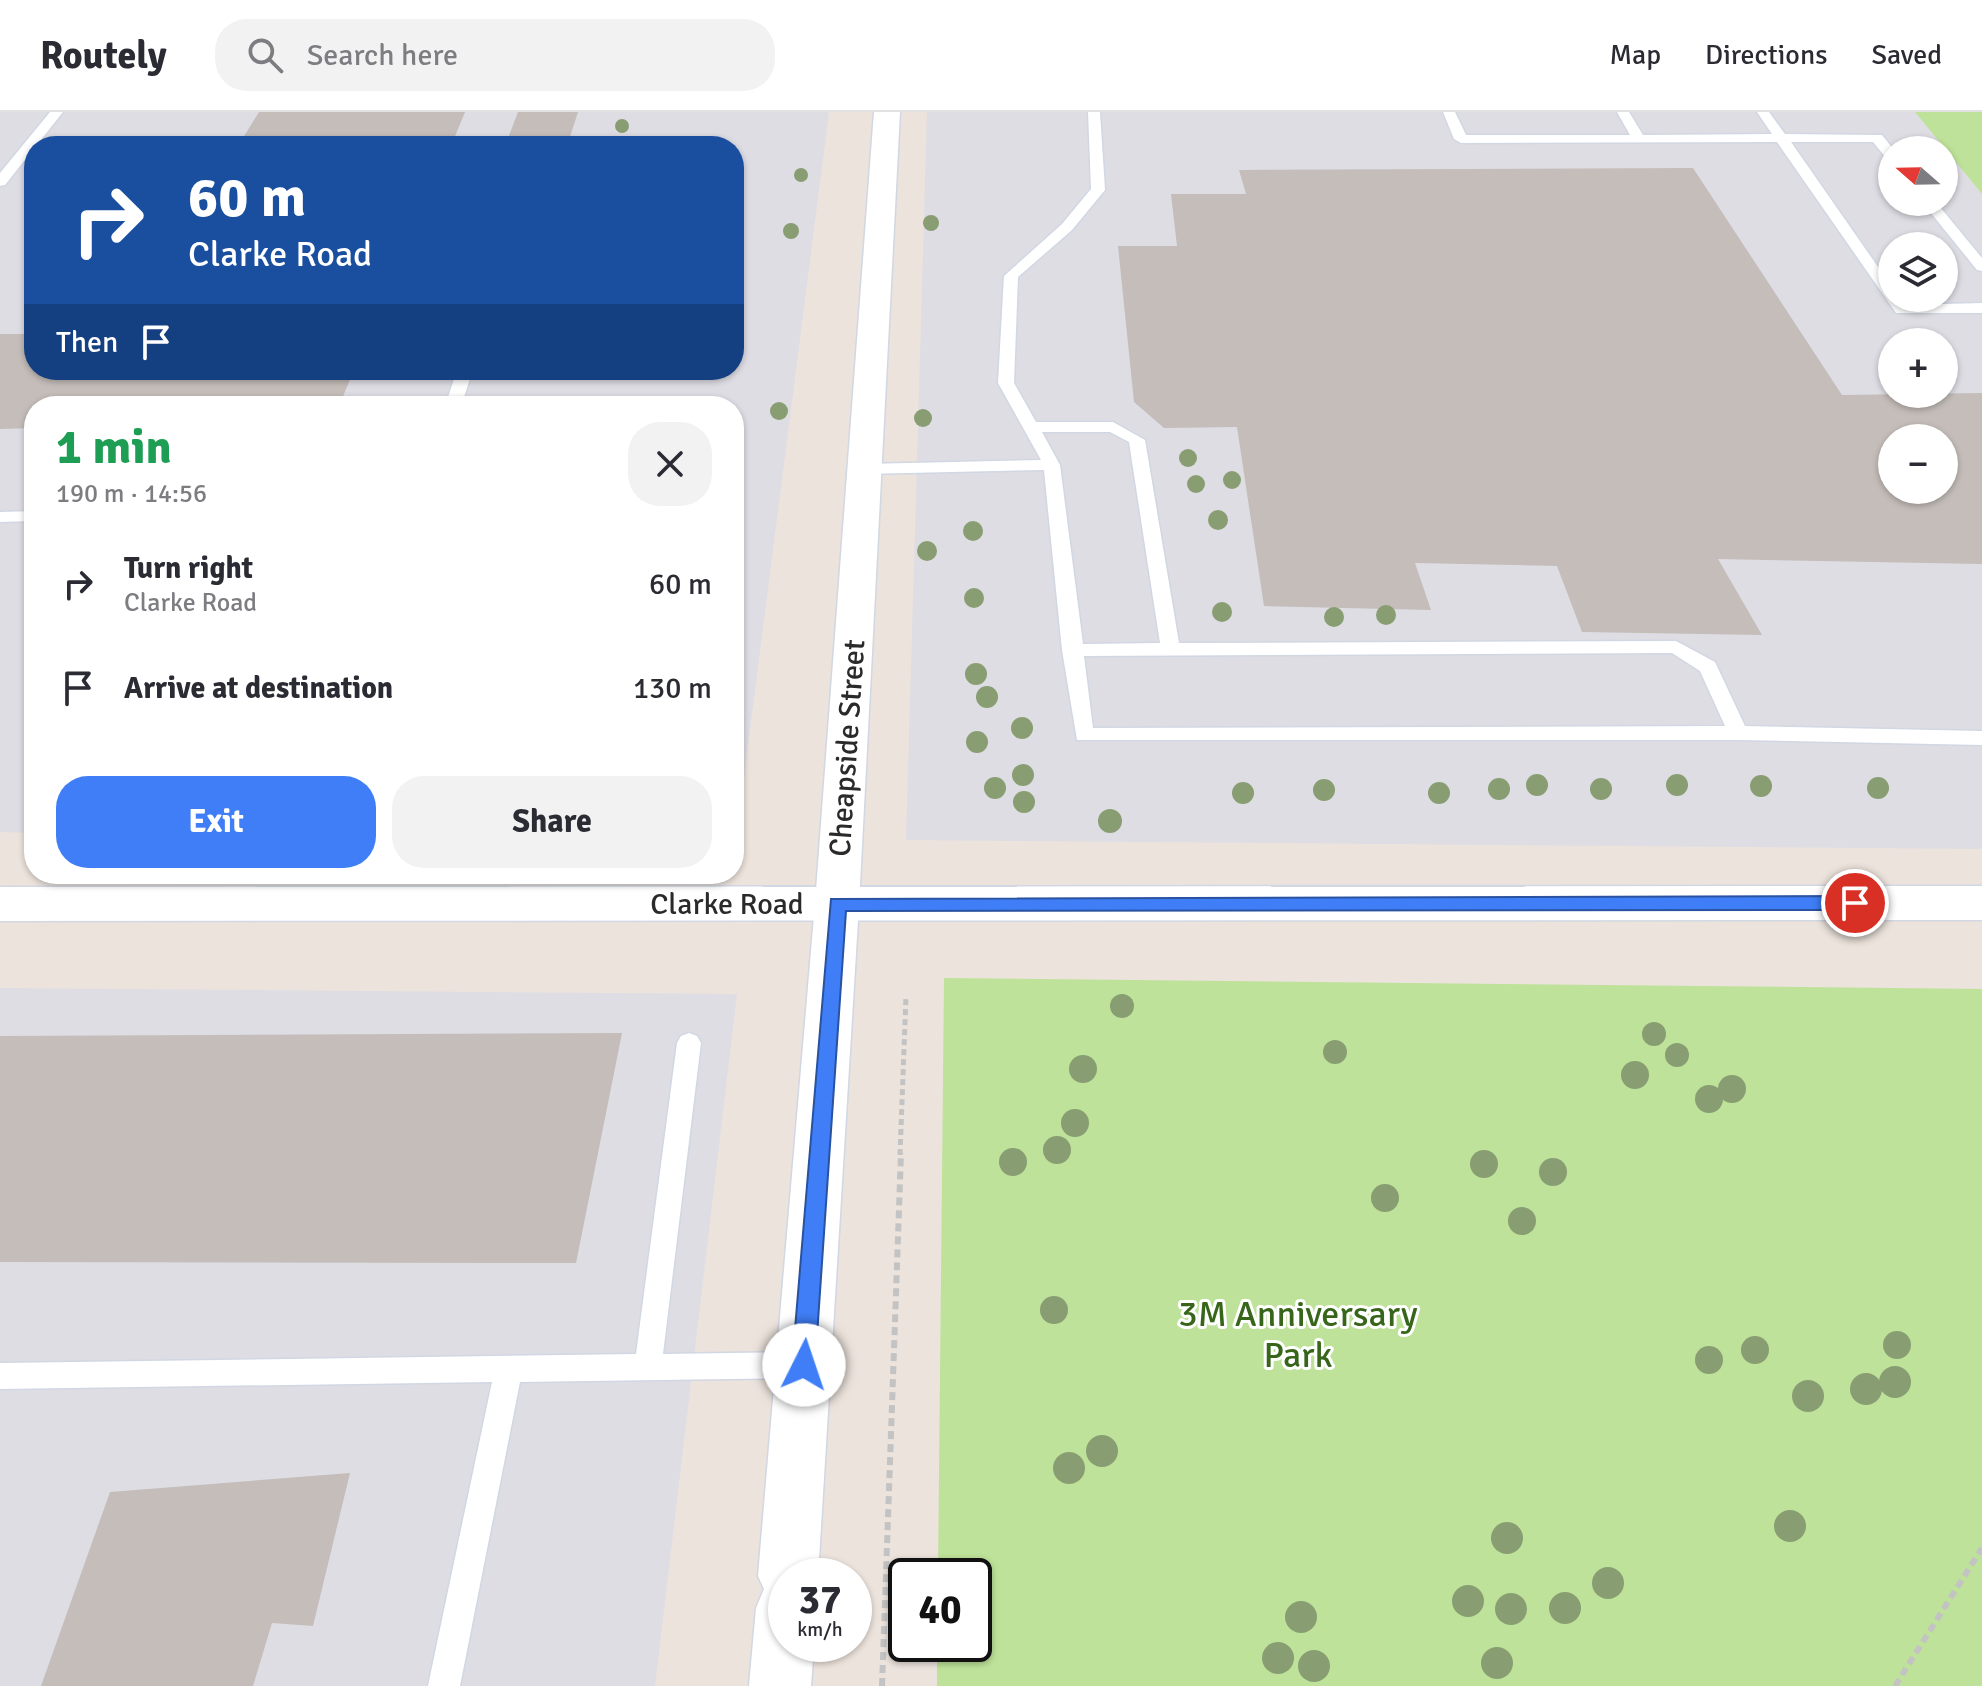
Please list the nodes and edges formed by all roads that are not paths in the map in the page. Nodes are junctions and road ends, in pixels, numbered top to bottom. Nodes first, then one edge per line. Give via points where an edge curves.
1 (57, 112) edge
2 (887, 112) edge
3 (1094, 112) edge
4 (1449, 112) edge
5 (1623, 112) edge
6 (1763, 112) edge
7 (37, 136) edge
8 (1782, 136) junction
9 (1638, 137) junction
10 (1878, 139) edge
11 (24, 153) edge
12 (0, 182) edge
13 (1940, 216) edge
14 (1982, 267) edge
15 (1878, 277) edge
16 (1982, 308) edge
17 (1958, 309) edge
18 (1032, 427) junction
19 (1052, 465) junction
20 (864, 469) junction
21 (24, 516) edge
22 (0, 517) edge
23 (1170, 648) junction
24 (1072, 650) junction
25 (1738, 733) junction
26 (1982, 738) edge
27 (1982, 903) edge
28 (0, 904) edge
29 (837, 904) junction
30 (689, 1043) dead end
31 (804, 1365) junction
32 (648, 1367) junction
33 (509, 1369) junction
34 (0, 1376) edge
35 (789, 1558) edge
36 (782, 1662) edge
37 (444, 1686) edge
38 (780, 1686) edge

1 - 7 lane
2 - 20 street, Cheapside Street
3 - 18 lane via 1098,190 1067,227 1011,276 1006,383
4 - 9 lane via 1461,139
5 - 9 lane
6 - 8 lane
8 - 9 lane
8 - 10 lane
8 - 15 lane
11 - 12 lane
13 - 14 lane
16 - 17 lane
18 - 19 lane
18 - 23 lane via 1113,427 1137,440
19 - 20 lane
19 - 24 lane
20 - 29 street, Cheapside Street
21 - 22 lane
23 - 24 lane
23 - 25 lane via 1676,647 1708,667
24 - 25 lane via 1084,735
25 - 26 lane
27 - 29 street, Clarke Road
28 - 29 street, Clarke Road
29 - 31 street, Cheapside Street
30 - 32 lane
31 - 32 lane
31 - 35 street, Cheapside Street
32 - 33 lane
33 - 34 lane
33 - 37 lane
36 - 38 street

